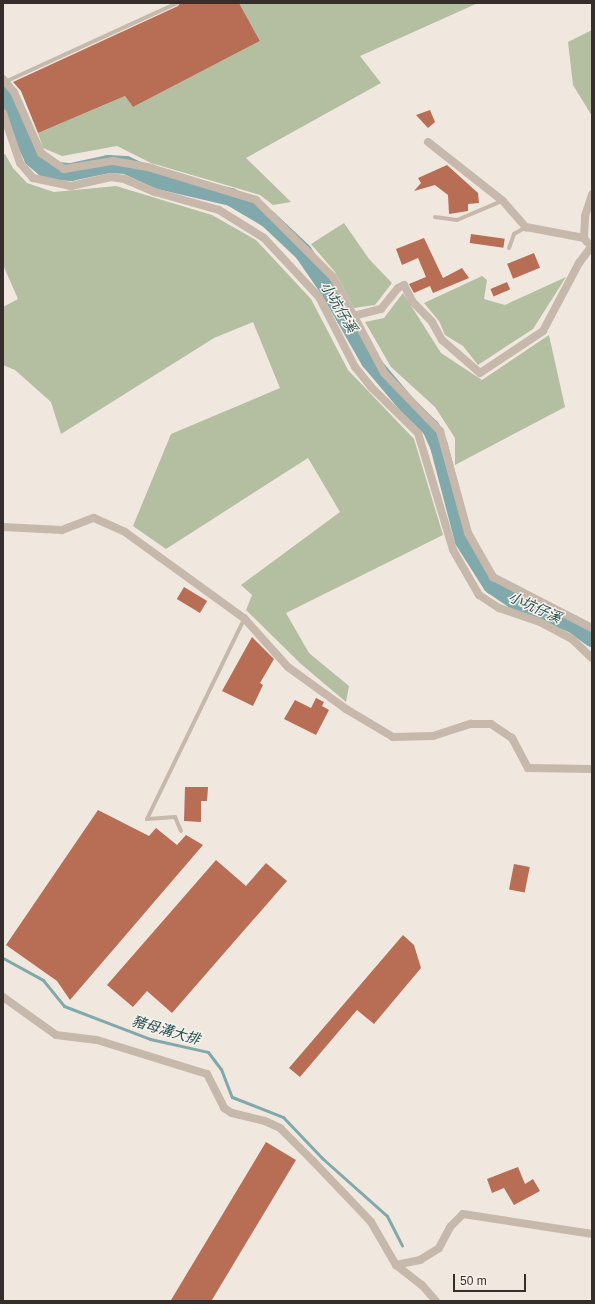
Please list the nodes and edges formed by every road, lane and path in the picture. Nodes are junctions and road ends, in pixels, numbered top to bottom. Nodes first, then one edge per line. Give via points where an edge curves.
1 (177, 3) edge
2 (5, 80) edge
3 (3, 113) edge
4 (428, 142) dead end
5 (592, 194) edge
6 (503, 201) junction
7 (435, 217) dead end
8 (526, 227) junction
9 (584, 238) junction
10 (509, 248) dead end
11 (591, 248) edge
12 (353, 316) junction
13 (3, 527) edge
14 (244, 618) junction
15 (592, 628) edge
16 (592, 658) edge
17 (592, 769) edge
18 (181, 831) dead end
19 (3, 997) edge
20 (592, 1234) edge
21 (396, 1265) junction
22 (436, 1301) edge

1 - 2 lane
2 - 12 street via 41,153 64,169 113,161 151,168 256,200 333,277
3 - 16 street via 20,163 33,178 71,186 110,176 154,192 219,210 264,238 319,297 355,367 372,388 418,433 453,550 479,595 499,608 540,622 572,639
4 - 6 street
5 - 9 street via 585,216
6 - 7 lane via 457,220
6 - 8 street
8 - 9 street
8 - 10 lane via 514,234
9 - 11 street
11 - 12 street via 579,263 543,331 480,373 442,340 432,322 412,301 404,285 398,288 382,309
12 - 15 street via 384,373 440,431 468,533 493,577
13 - 14 street via 62,530 94,518 125,532
14 - 17 street via 288,667 346,709 393,738 432,736 472,724 491,724 512,738 528,768
14 - 18 lane via 147,819 175,817
19 - 21 street via 56,1035 97,1040 208,1074 224,1108 232,1113 265,1121 280,1128 313,1161 372,1222
20 - 21 street via 463,1214 450,1227 439,1248 420,1260
21 - 22 street via 422,1285

